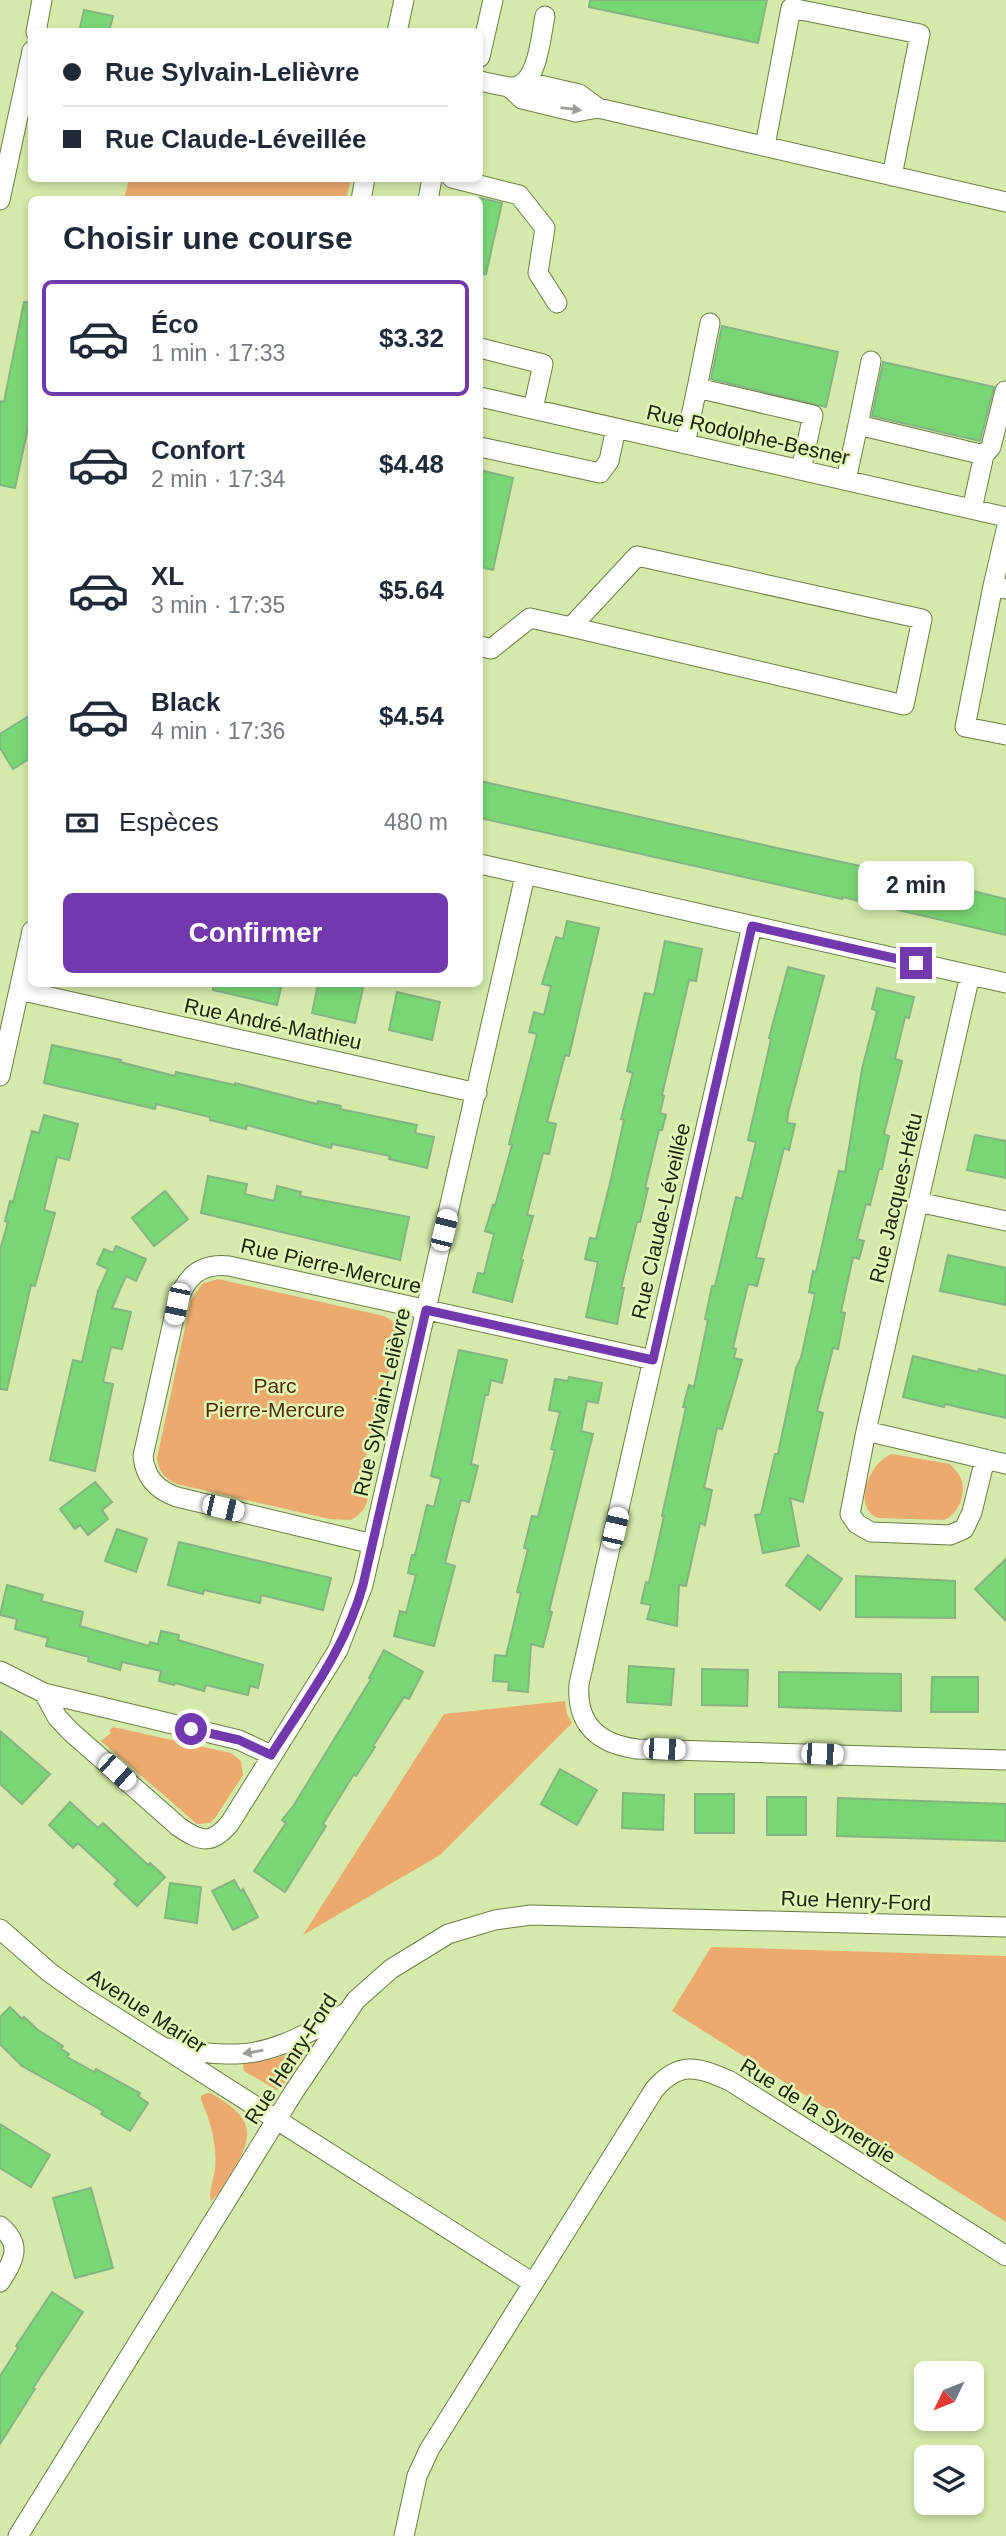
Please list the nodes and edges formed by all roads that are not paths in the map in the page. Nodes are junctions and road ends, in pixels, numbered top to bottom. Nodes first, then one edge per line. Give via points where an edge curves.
1 (42, 0) edge
2 (404, 0) edge
3 (492, 0) edge
4 (545, 16) dead end
5 (37, 28) edge
6 (398, 28) edge
7 (483, 43) edge
8 (28, 67) edge
9 (483, 81) edge
10 (518, 84) junction
11 (765, 146) junction
12 (3, 170) edge
13 (892, 176) junction
14 (468, 182) edge
15 (0, 200) edge
16 (1006, 202) edge
17 (557, 303) dead end
18 (710, 323) dead end
19 (483, 348) edge
20 (871, 360) dead end
21 (697, 388) junction
22 (1005, 391) edge
23 (483, 398) edge
24 (533, 409) junction
25 (858, 425) junction
26 (616, 428) junction
27 (685, 444) junction
28 (483, 448) edge
29 (984, 455) junction
30 (801, 470) junction
31 (846, 480) junction
32 (972, 509) junction
33 (1006, 517) edge
34 (1006, 530) edge
35 (999, 587) edge
36 (571, 627) junction
37 (483, 647) edge
38 (1006, 735) edge
39 (483, 865) edge
40 (525, 876) junction
41 (752, 926) junction
42 (28, 949) edge
43 (970, 975) junction
44 (1006, 983) edge
45 (19, 990) junction
46 (0, 1076) edge
47 (477, 1093) junction
48 (918, 1202) junction
49 (1006, 1222) edge
50 (426, 1310) junction
51 (653, 1360) junction
52 (866, 1431) junction
53 (985, 1459) junction
54 (1006, 1464) edge
55 (373, 1544) junction
56 (0, 1671) edge
57 (44, 1693) junction
58 (271, 1755) junction
59 (1006, 1760) edge
60 (1006, 1927) edge
61 (0, 1929) edge
62 (345, 2014) junction
63 (163, 2048) junction
64 (277, 2121) junction
65 (0, 2225) edge
66 (1006, 2256) edge
67 (0, 2282) edge
68 (533, 2283) junction
69 (18, 2536) edge
70 (404, 2536) edge

1 - 5 street
2 - 6 street
3 - 7 street
4 - 10 street via 533,71
8 - 12 street
9 - 10 street
10 - 11 street via 522,99 576,112 598,108
11 - 13 street
11 - 13 street via 791,8 920,34
12 - 15 street
13 - 16 street
14 - 17 street via 519,195 545,229 538,273
18 - 21 street
19 - 24 street via 544,356
20 - 25 street
21 - 27 street
21 - 30 street via 813,415
22 - 29 street via 991,447
23 - 24 street, Rue Rodolphe-Besner
24 - 26 street, Rue Rodolphe-Besner
25 - 29 street
25 - 31 street
26 - 27 street, Rue Rodolphe-Besner
26 - 28 street via 609,461 600,473
27 - 30 street, Rue Rodolphe-Besner
29 - 32 street
30 - 31 street, Rue Rodolphe-Besner
31 - 32 street, Rue Rodolphe-Besner
32 - 33 street, Rue Rodolphe-Besner
34 - 35 street
35 - 38 street via 965,727
36 - 36 street via 904,705 922,619 637,556
36 - 37 street via 530,618 491,649
39 - 40 street
40 - 41 street
40 - 47 street, Rue Sylvain-Lelièvre
41 - 43 street
41 - 51 street, Rue Claude-Léveillée
42 - 45 street
43 - 44 street
43 - 48 street, Rue Jacques-Hétu
45 - 46 street
45 - 47 street, Rue André-Mathieu
47 - 50 street, Rue Sylvain-Lelièvre
48 - 49 street
48 - 52 street, Rue Jacques-Hétu
50 - 51 street, Rue Pierre-Mercure
50 - 55 street, Rue Sylvain-Lelièvre
50 - 55 street, Rue Pierre-Mercure via 229,1266 201,1269 192,1274 181,1292 151,1419 144,1466 152,1482 167,1494
51 - 59 street, Rue Claude-Léveillée via 579,1684 581,1713 592,1730 612,1744 637,1749
52 - 53 street
52 - 53 street, Rue Jacques-Hétu via 850,1514 871,1532 950,1535 964,1528
53 - 54 street
55 - 58 street, Rue Sylvain-Lelièvre via 359,1599 338,1650
56 - 57 street
57 - 58 street via 239,1740
57 - 58 street, Rue Sylvain-Lelièvre via 70,1731 179,1827 201,1839 223,1831
60 - 62 street, Rue Henry-Ford via 514,1916 462,1929 421,1949 378,1979
61 - 63 street, Avenue Marier via 60,1981
62 -> 63 street via 286,2043 254,2052
62 - 64 street, Rue Henry-Ford
63 - 64 street, Avenue Marier
64 - 68 street
64 - 69 street, Rue Henry-Ford
65 - 67 street via 15,2247
66 - 68 street, Rue de la Synergie via 730,2081 685,2068 654,2090
68 - 70 street, Rue de la Synergie via 429,2450

